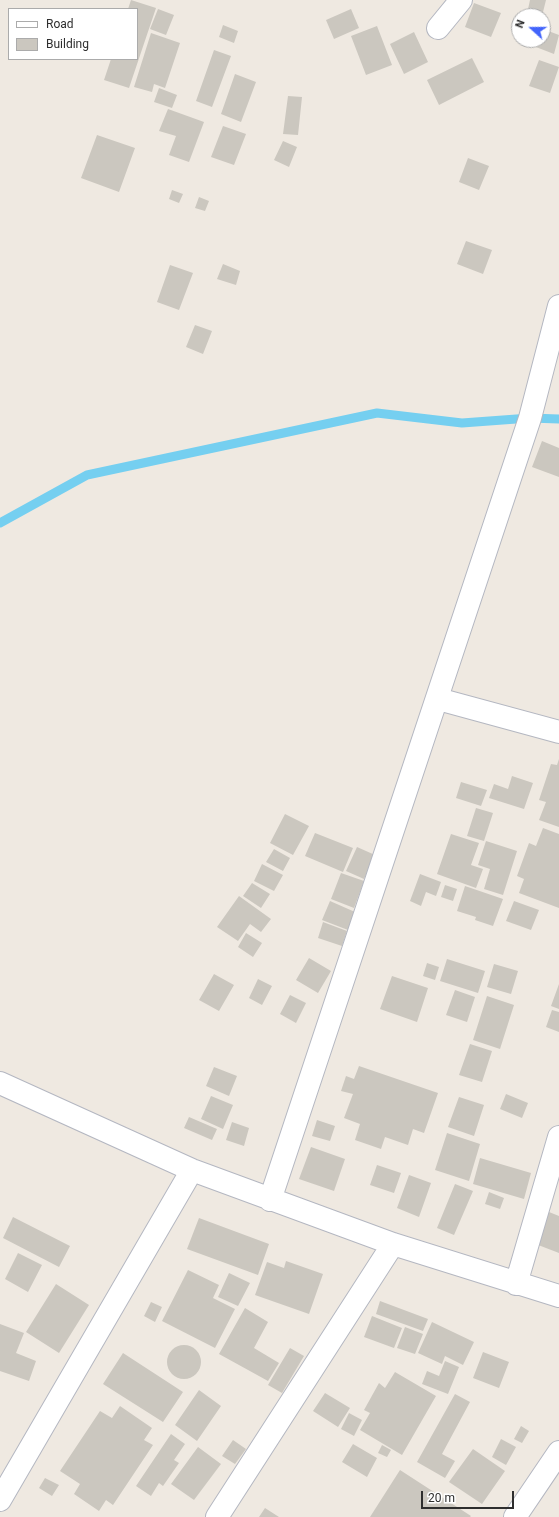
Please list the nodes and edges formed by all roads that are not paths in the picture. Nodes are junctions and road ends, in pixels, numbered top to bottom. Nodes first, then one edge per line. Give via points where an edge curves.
1 (461, 0) edge
2 (438, 28) dead end
3 (559, 306) edge
4 (438, 699) junction
5 (559, 732) edge
6 (0, 1083) edge
7 (559, 1137) edge
8 (192, 1170) junction
9 (270, 1200) junction
10 (393, 1244) junction
11 (516, 1284) junction
12 (559, 1296) edge
13 (559, 1452) edge
14 (0, 1500) edge
15 (217, 1517) edge
16 (515, 1517) edge

1 - 2 street
3 - 4 street via 530,418
4 - 5 street
4 - 9 street
6 - 8 street
7 - 11 street
8 - 9 street
8 - 14 street
9 - 10 street
10 - 11 street
10 - 15 street
11 - 12 street
13 - 16 street

